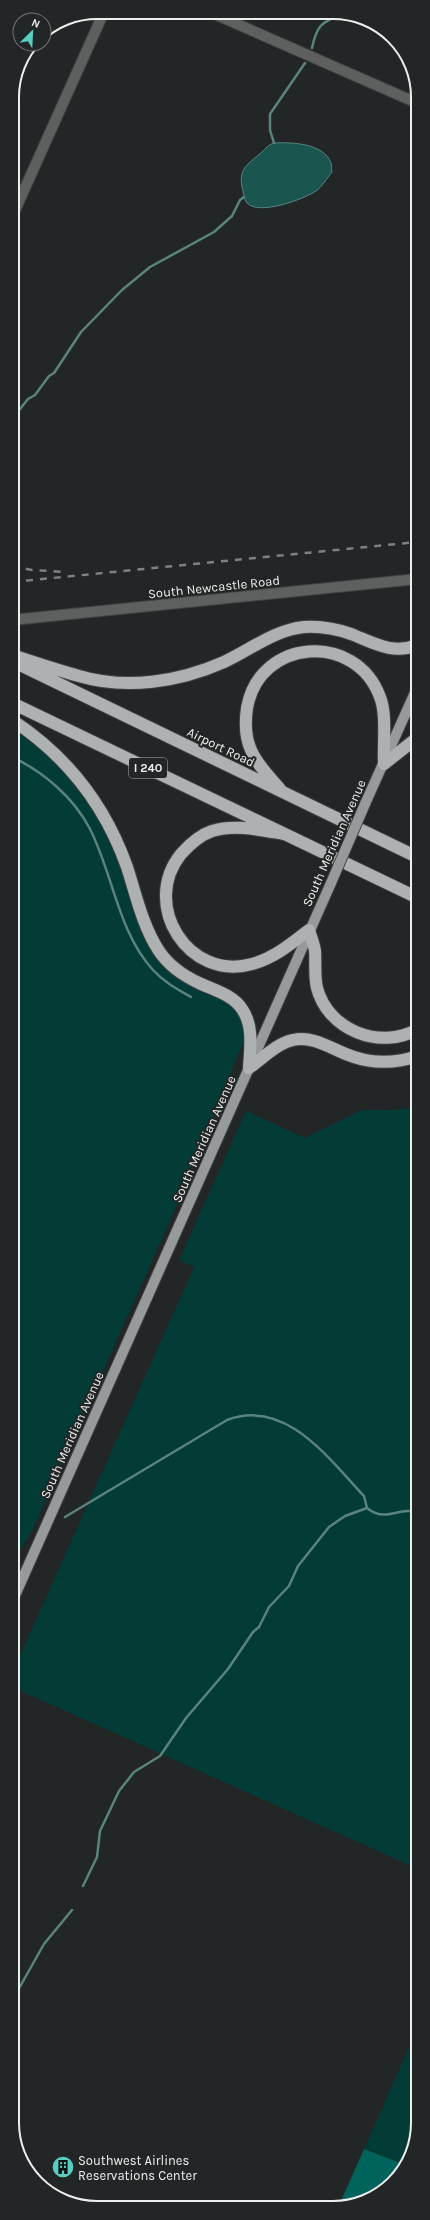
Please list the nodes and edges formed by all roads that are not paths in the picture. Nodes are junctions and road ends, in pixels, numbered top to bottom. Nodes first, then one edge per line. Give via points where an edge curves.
1 (101, 19) edge
2 (226, 19) edge
3 (411, 100) edge
4 (19, 202) edge
5 (411, 580) edge
6 (19, 619) edge
7 (411, 647) edge
8 (19, 657) edge
9 (19, 664) edge
10 (411, 704) edge
11 (19, 706) edge
12 (19, 725) edge
13 (411, 743) edge
14 (384, 764) junction
15 (284, 793) junction
16 (284, 834) junction
17 (411, 854) edge
18 (411, 895) edge
19 (309, 930) junction
20 (411, 1032) edge
21 (411, 1058) edge
22 (249, 1068) junction
23 (19, 1586) edge

1 - 4 street
2 - 3 street
5 - 6 street, South Newcastle Road
7 - 8 highway via 398,650 387,649 335,629 304,627 277,634 235,657 196,673 134,683 80,677
9 - 15 highway, Airport Road
10 - 14 main road, South Meridian Avenue
11 - 16 highway, I 240
12 - 22 highway via 70,768 101,809 122,855 153,940 166,960 185,975 225,995 242,1009 250,1032
13 - 14 highway
14 - 15 highway via 384,712 380,697 364,672 353,662 326,652 294,653 278,660 265,670 248,700 246,716 250,750
14 - 19 main road, South Meridian Avenue, bridge
15 - 17 highway, Airport Road
16 - 18 highway, I 240
16 - 19 highway via 230,828 211,832 199,838 186,848 170,872 167,913 178,936 193,952 204,959 228,966 241,966 265,960
19 - 20 highway via 315,952 314,975 317,989 331,1015 352,1031 377,1038 404,1036
19 - 22 main road, South Meridian Avenue
21 - 22 highway via 401,1061 371,1061 353,1057 317,1042 298,1040 284,1043
22 - 23 main road, South Meridian Avenue

